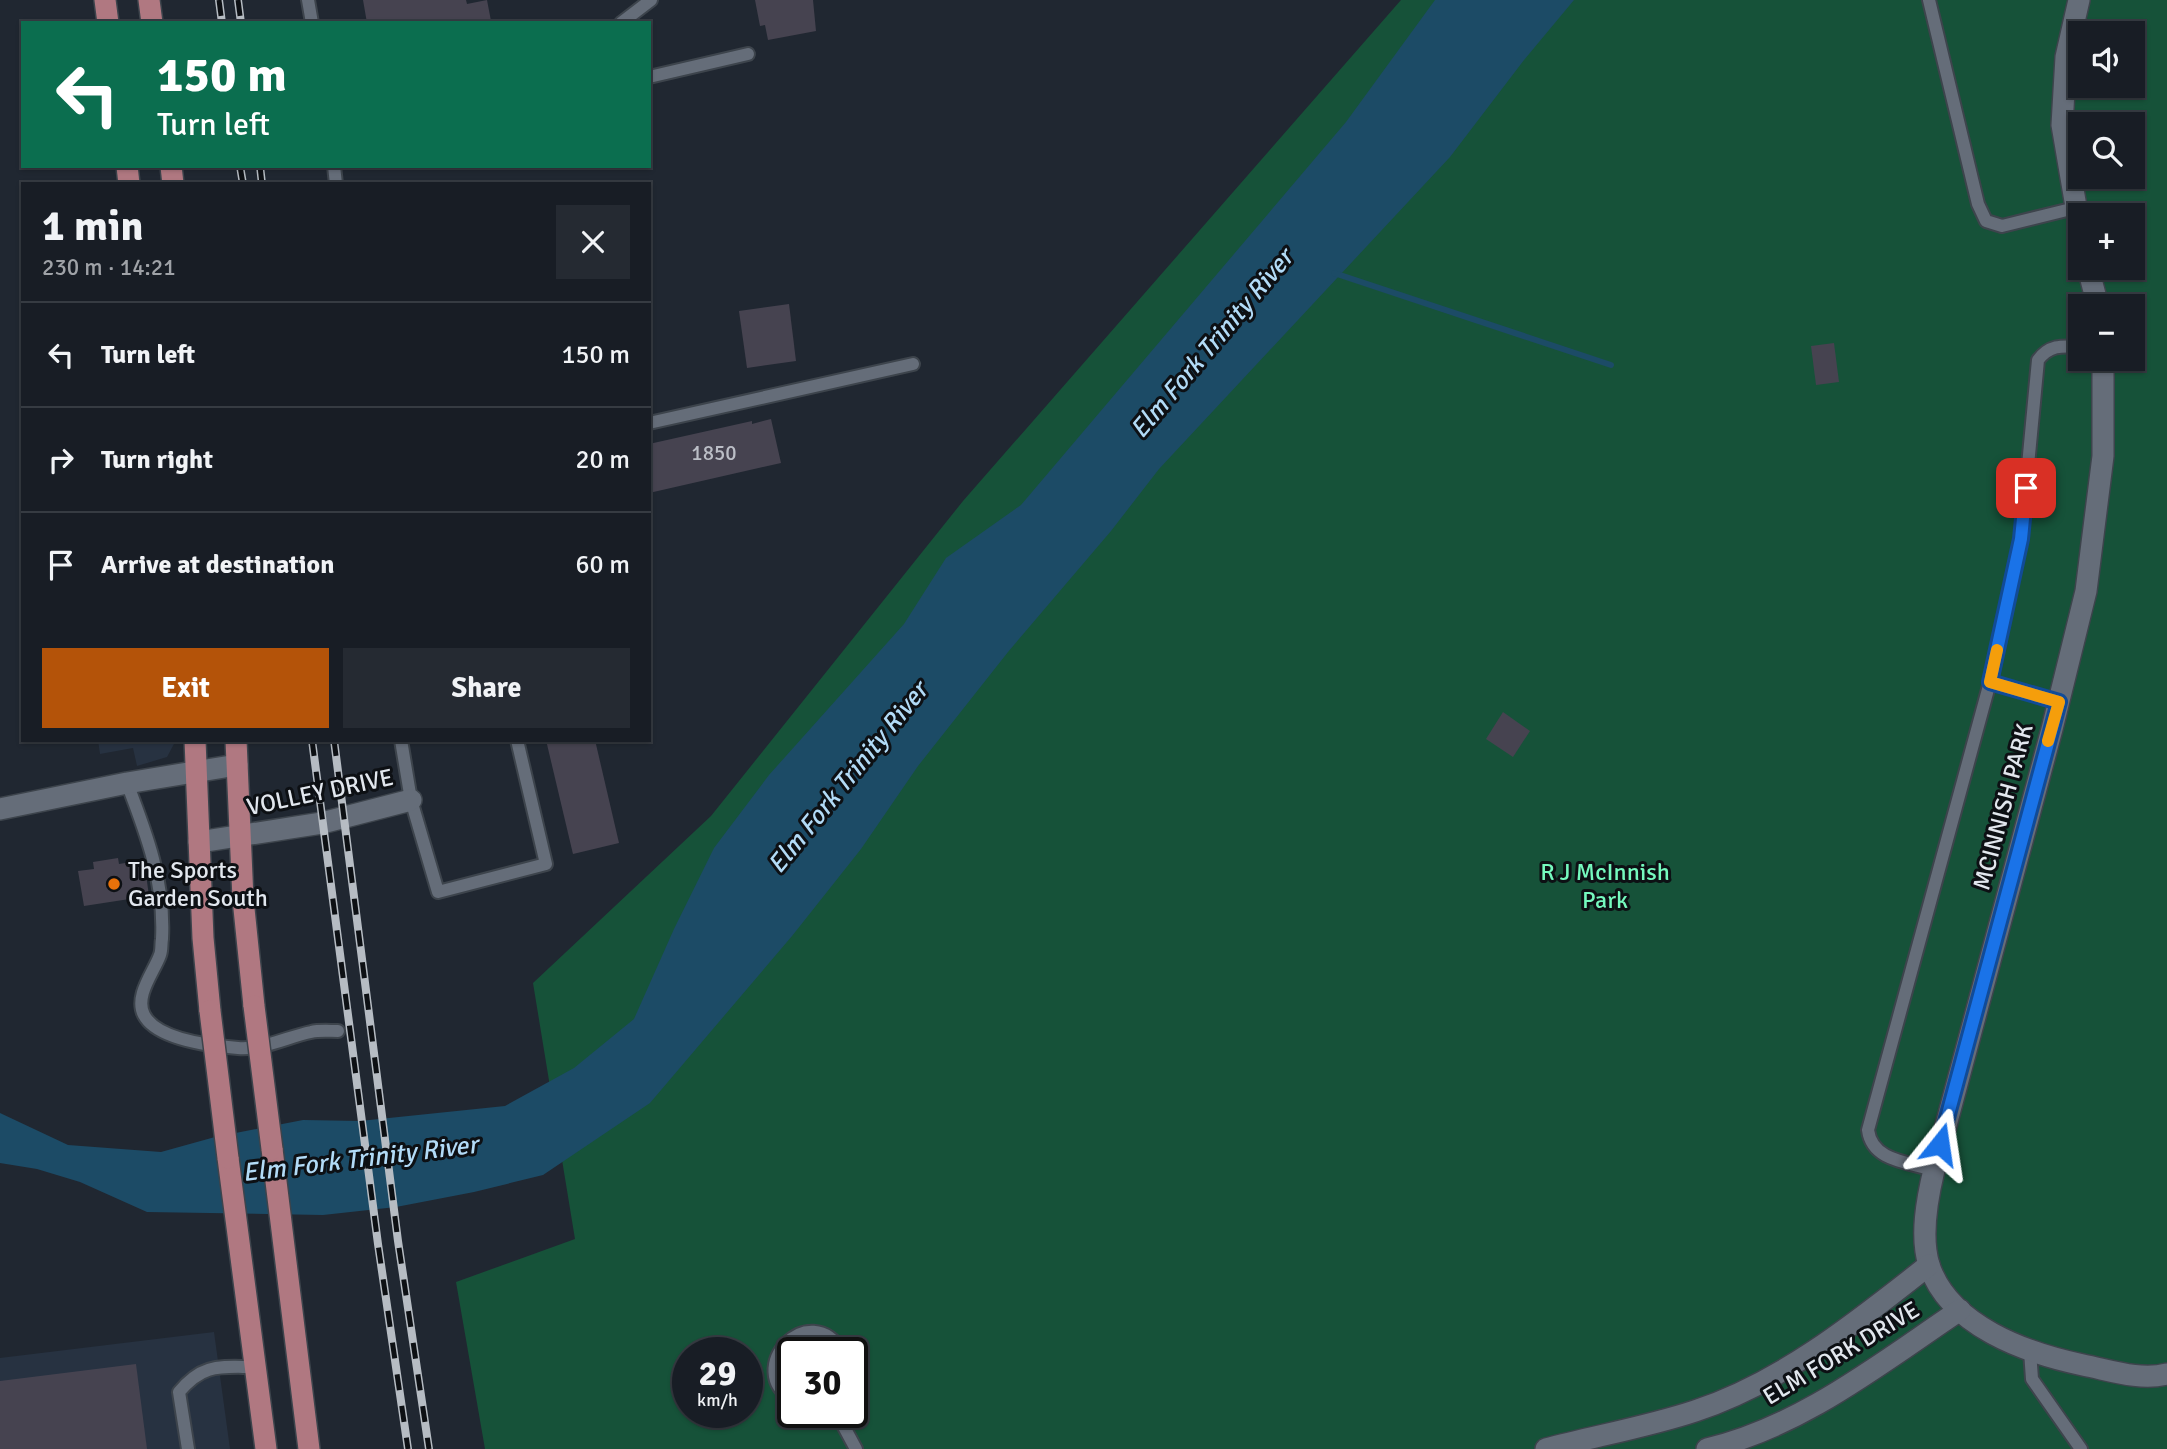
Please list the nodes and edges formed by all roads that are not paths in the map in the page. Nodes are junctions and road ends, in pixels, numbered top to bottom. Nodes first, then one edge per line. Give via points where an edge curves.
1 (105, 0) edge
2 (149, 0) edge
3 (307, 0) edge
4 (651, 0) edge
5 (1929, 0) edge
6 (2079, 0) edge
7 (108, 21) edge
8 (152, 21) edge
9 (312, 21) edge
10 (624, 21) edge
11 (748, 54) dead end
12 (651, 77) edge
13 (2074, 203) edge
14 (2068, 210) edge
15 (2068, 346) edge
16 (912, 364) dead end
17 (2103, 371) edge
18 (651, 422) edge
19 (1990, 682) junction
20 (2059, 702) junction
21 (195, 742) edge
22 (236, 742) edge
23 (401, 742) edge
24 (517, 742) edge
25 (237, 765) junction
26 (197, 771) junction
27 (127, 783) junction
28 (411, 800) junction
29 (0, 809) edge
30 (241, 837) junction
31 (199, 842) junction
32 (338, 1031) dead end
33 (1934, 1170) junction
34 (1929, 1265) junction
35 (1960, 1310) junction
36 (795, 1337) edge
37 (828, 1337) edge
38 (2030, 1351) junction
39 (777, 1355) edge
40 (254, 1367) junction
41 (2167, 1374) edge
42 (777, 1380) edge
43 (845, 1428) edge
44 (188, 1449) edge
45 (265, 1449) edge
46 (309, 1449) edge
47 (856, 1449) edge
48 (1546, 1449) edge
49 (1707, 1449) edge
50 (2081, 1449) edge

1 - 7 main road
2 - 8 main road
3 - 9 lane
4 - 10 lane
5 - 14 lane via 1978,204 1986,221 2002,226
6 - 13 street via 2066,57 2062,125
11 - 12 lane
15 - 19 lane via 2056,346 2038,360 2021,539
16 - 18 lane
17 - 20 street, MCINNISH PARK via 2103,456 2086,591
19 - 20 lane
19 - 33 lane via 1868,1130 1870,1143 1880,1154
20 - 33 street, MCINNISH PARK
21 - 26 main road
22 - 25 main road
23 - 28 lane
24 - 28 lane via 546,864 438,892
25 - 26 street
25 - 30 main road
26 - 27 street
26 - 31 main road
27 - 29 street
27 - 32 lane via 157,869 162,934 161,953 142,1000 144,1015 156,1027 183,1040 241,1048 313,1031
28 - 30 street, VOLLEY DRIVE via 322,823
30 - 31 street, VOLLEY DRIVE
30 - 46 main road, bridge via 254,1006
31 - 40 main road, bridge via 210,1011
33 - 34 street, MCINNISH PARK via 1924,1220
34 - 35 street via 1944,1293
34 - 48 street, ELM FORK DRIVE via 1854,1324 1764,1381 1696,1411
35 - 38 street via 1985,1331
35 - 49 street, ELM FORK DRIVE via 1793,1418
36 - 37 lane via 813,1332
38 - 41 street via 2130,1374
38 - 50 lane via 2032,1379
39 - 42 lane
40 - 44 lane via 215,1367 192,1376 179,1392
40 - 45 main road
43 - 47 lane

